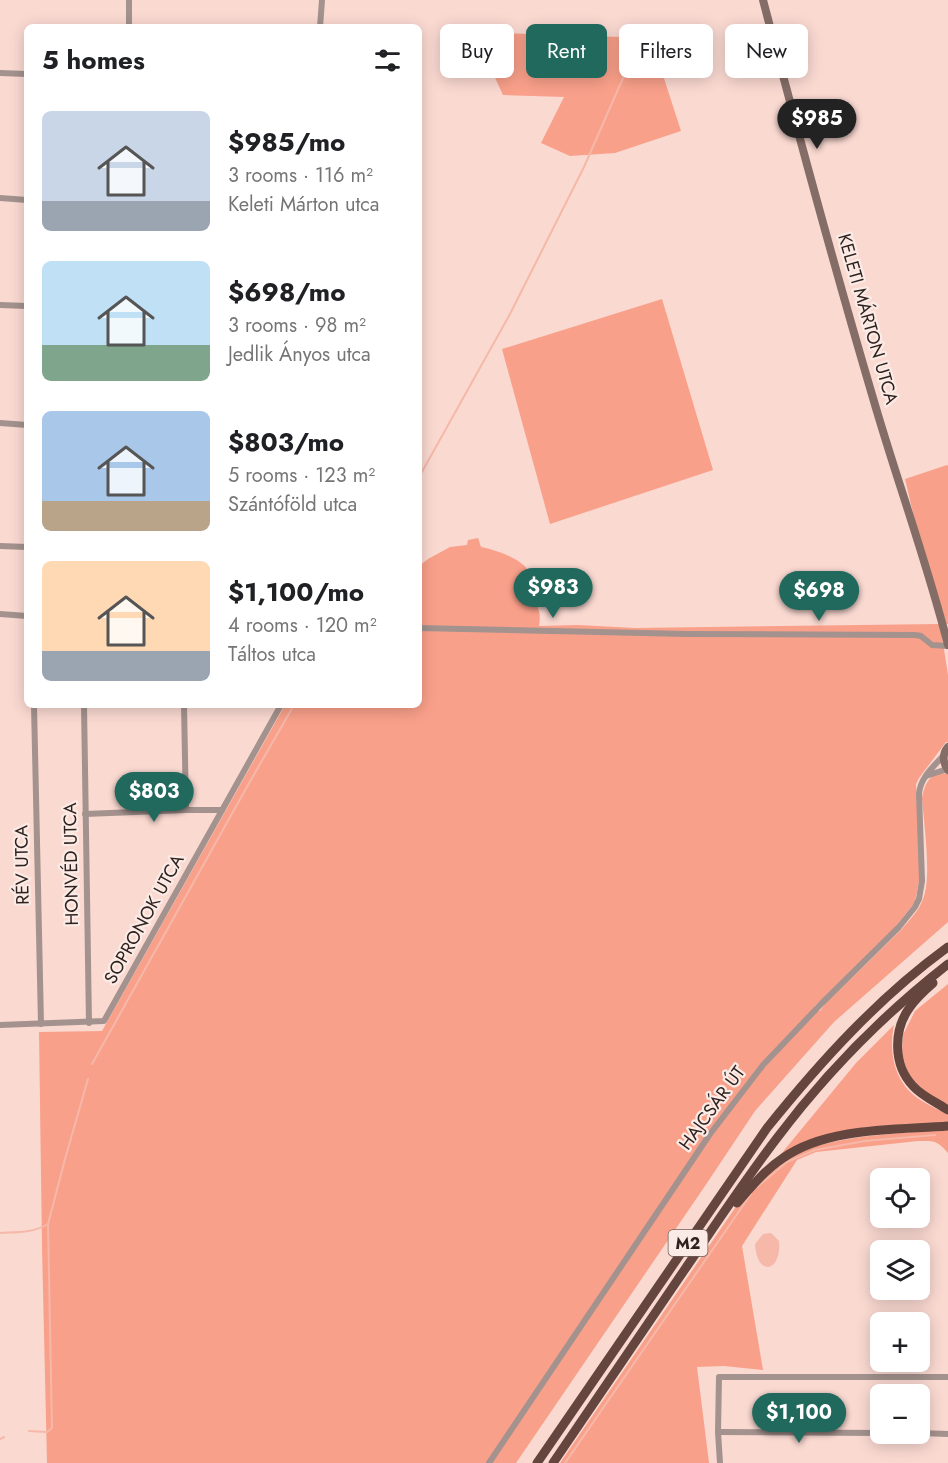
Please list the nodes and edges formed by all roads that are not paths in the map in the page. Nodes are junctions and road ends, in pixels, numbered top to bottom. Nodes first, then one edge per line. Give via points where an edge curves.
1 (129, 0) edge
2 (322, 0) edge
3 (763, 0) edge
4 (129, 24) edge
5 (320, 24) edge
6 (0, 73) edge
7 (24, 74) edge
8 (0, 198) edge
9 (24, 200) edge
10 (0, 305) edge
11 (24, 306) edge
12 (0, 423) edge
13 (24, 424) edge
14 (0, 546) edge
15 (24, 547) edge
16 (0, 614) edge
17 (24, 616) edge
18 (422, 628) edge
19 (948, 646) edge
20 (34, 708) edge
21 (84, 708) edge
22 (184, 708) edge
23 (279, 708) edge
24 (946, 751) edge
25 (948, 770) edge
26 (926, 776) junction
27 (186, 810) junction
28 (222, 810) junction
29 (85, 814) junction
30 (948, 947) edge
31 (948, 964) edge
32 (89, 1023) junction
33 (41, 1024) junction
34 (0, 1025) edge
35 (947, 1108) edge
36 (948, 1126) edge
37 (706, 1238) junction
38 (948, 1377) edge
39 (718, 1432) junction
40 (870, 1433) edge
41 (930, 1433) edge
42 (948, 1434) edge
43 (489, 1463) edge
44 (537, 1463) edge
45 (553, 1463) edge
46 (720, 1463) edge

1 - 4 street
2 - 5 street
3 - 19 main road, KELETI MÁRTON UTCA via 869,385
6 - 7 street
8 - 9 street
10 - 11 street
12 - 13 street
14 - 15 street
16 - 17 street
18 - 19 street via 915,635 932,645
20 - 33 street, RÉV UTCA
21 - 29 street, HONVÉD UTCA
22 - 27 street
23 - 28 street, SOPRONOK UTCA
24 - 25 main road via 944,761
24 - 26 street, HAJCSÁR ÚT
25 - 26 street
26 - 43 street, HAJCSÁR ÚT via 919,791 922,881 915,907 763,1065 740,1094
27 - 28 street
27 - 29 street
28 - 32 street, SOPRONOK UTCA via 104,1022
29 - 32 street, HONVÉD UTCA
30 - 44 highway, M2 via 851,1031 767,1128
31 - 35 highway via 905,1014 897,1045 899,1062 911,1084
31 - 37 highway, M2 via 899,1004 836,1066 777,1137
32 - 33 street
33 - 34 street
36 - 37 highway via 851,1134 799,1148 761,1175
37 - 45 highway, M2
38 - 39 street via 719,1377
39 - 40 street
39 - 46 street
41 - 42 street

